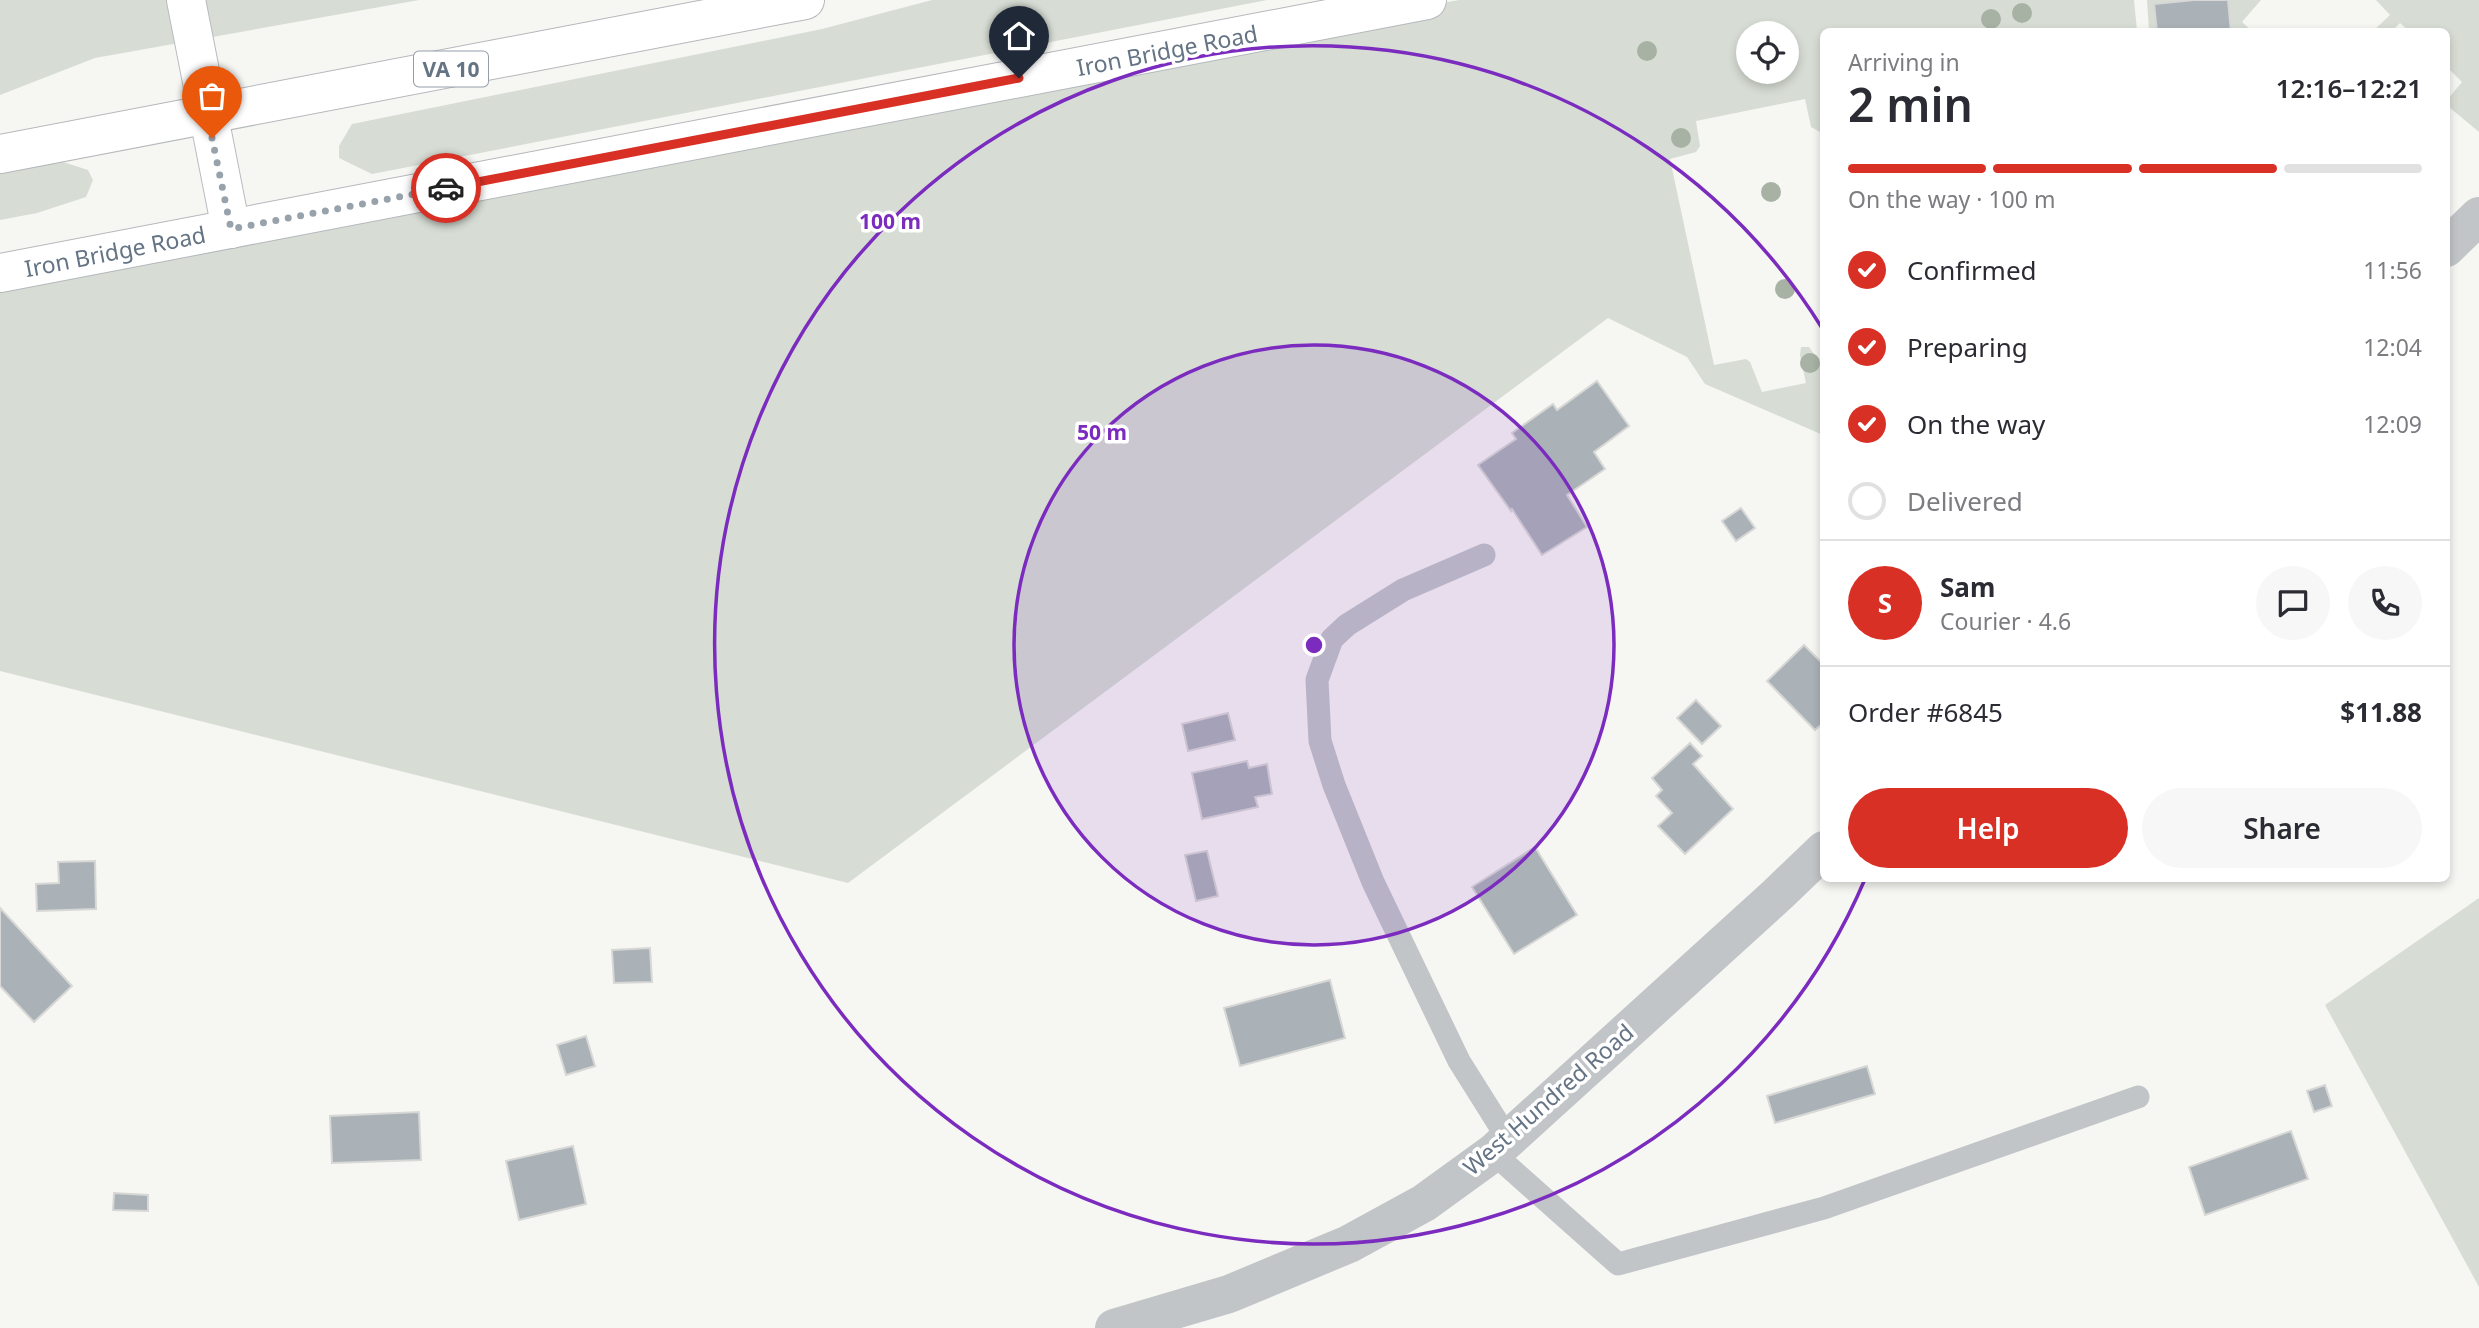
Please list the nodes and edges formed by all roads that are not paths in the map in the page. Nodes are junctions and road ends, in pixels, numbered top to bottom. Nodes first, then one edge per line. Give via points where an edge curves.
1 (186, 0) edge
2 (805, 0) edge
3 (1427, 0) edge
4 (208, 115) junction
5 (0, 154) edge
6 (2479, 216) edge
7 (231, 229) junction
8 (2450, 244) edge
9 (0, 273) edge
10 (1484, 555) dead end
11 (1820, 854) edge
12 (2138, 1097) dead end
13 (1500, 1146) junction
14 (1114, 1328) edge

1 - 4 main road
2 - 4 main road, VA 10
3 - 7 main road, Iron Bridge Road
4 - 5 main road, VA 10
4 - 7 main road
6 - 8 street
7 - 9 main road, Iron Bridge Road
10 - 13 lane via 1402,590 1347,625 1332,639 1317,680 1320,741 1334,785 1368,870
11 - 13 street, West Hundred Road
12 - 13 lane via 1824,1208 1618,1264
13 - 14 street, West Hundred Road via 1424,1203 1349,1244 1229,1294

